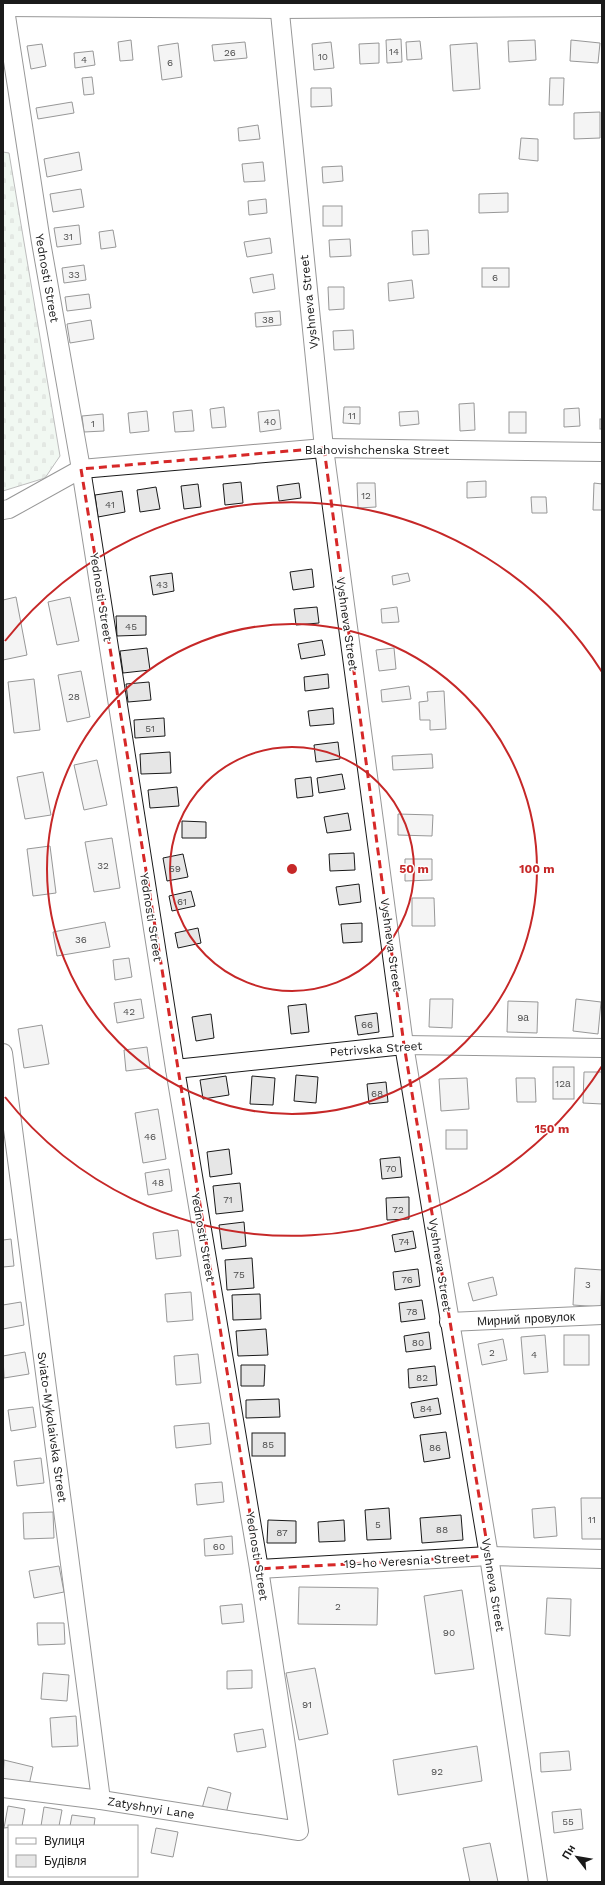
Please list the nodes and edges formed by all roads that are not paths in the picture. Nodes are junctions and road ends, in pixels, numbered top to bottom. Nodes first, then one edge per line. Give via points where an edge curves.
1 (4, 5) edge
2 (279, 6) edge
3 (602, 7) edge
4 (324, 448) junction
5 (602, 452) edge
6 (81, 469) junction
7 (3, 510) edge
8 (404, 1045) junction
9 (602, 1048) edge
10 (3, 1053) edge
11 (175, 1069) junction
12 (602, 1315) edge
13 (449, 1322) junction
14 (489, 1556) junction
15 (602, 1559) edge
16 (260, 1569) junction
17 (3, 1788) edge
18 (101, 1800) junction
19 (299, 1831) joint
20 (538, 1882) edge

1 - 2 street
1 - 6 street, Yednosti Street via 41,242
2 - 3 street
2 - 4 street, Vyshneva Street
4 - 5 street, Blahovishchenska Street
4 - 6 street, Blahovishchenska Street
4 - 8 street, Vyshneva Street
6 - 7 street
6 - 11 street, Yednosti Street
8 - 9 street, Petrivska Street
8 - 11 street, Petrivska Street
8 - 13 street, Vyshneva Street
10 - 18 street, Sviato-Mykolaivska Street
11 - 16 street, Yednosti Street
12 - 13 street, Мирний провулок
13 - 14 street, Vyshneva Street
14 - 15 street, 19-ho Veresnia Street
14 - 16 street, 19-ho Veresnia Street
14 - 20 street, Vyshneva Street
16 - 19 street, Yednosti Street
17 - 18 street, Zatyshnyi Lane
18 - 19 street, Zatyshnyi Lane

